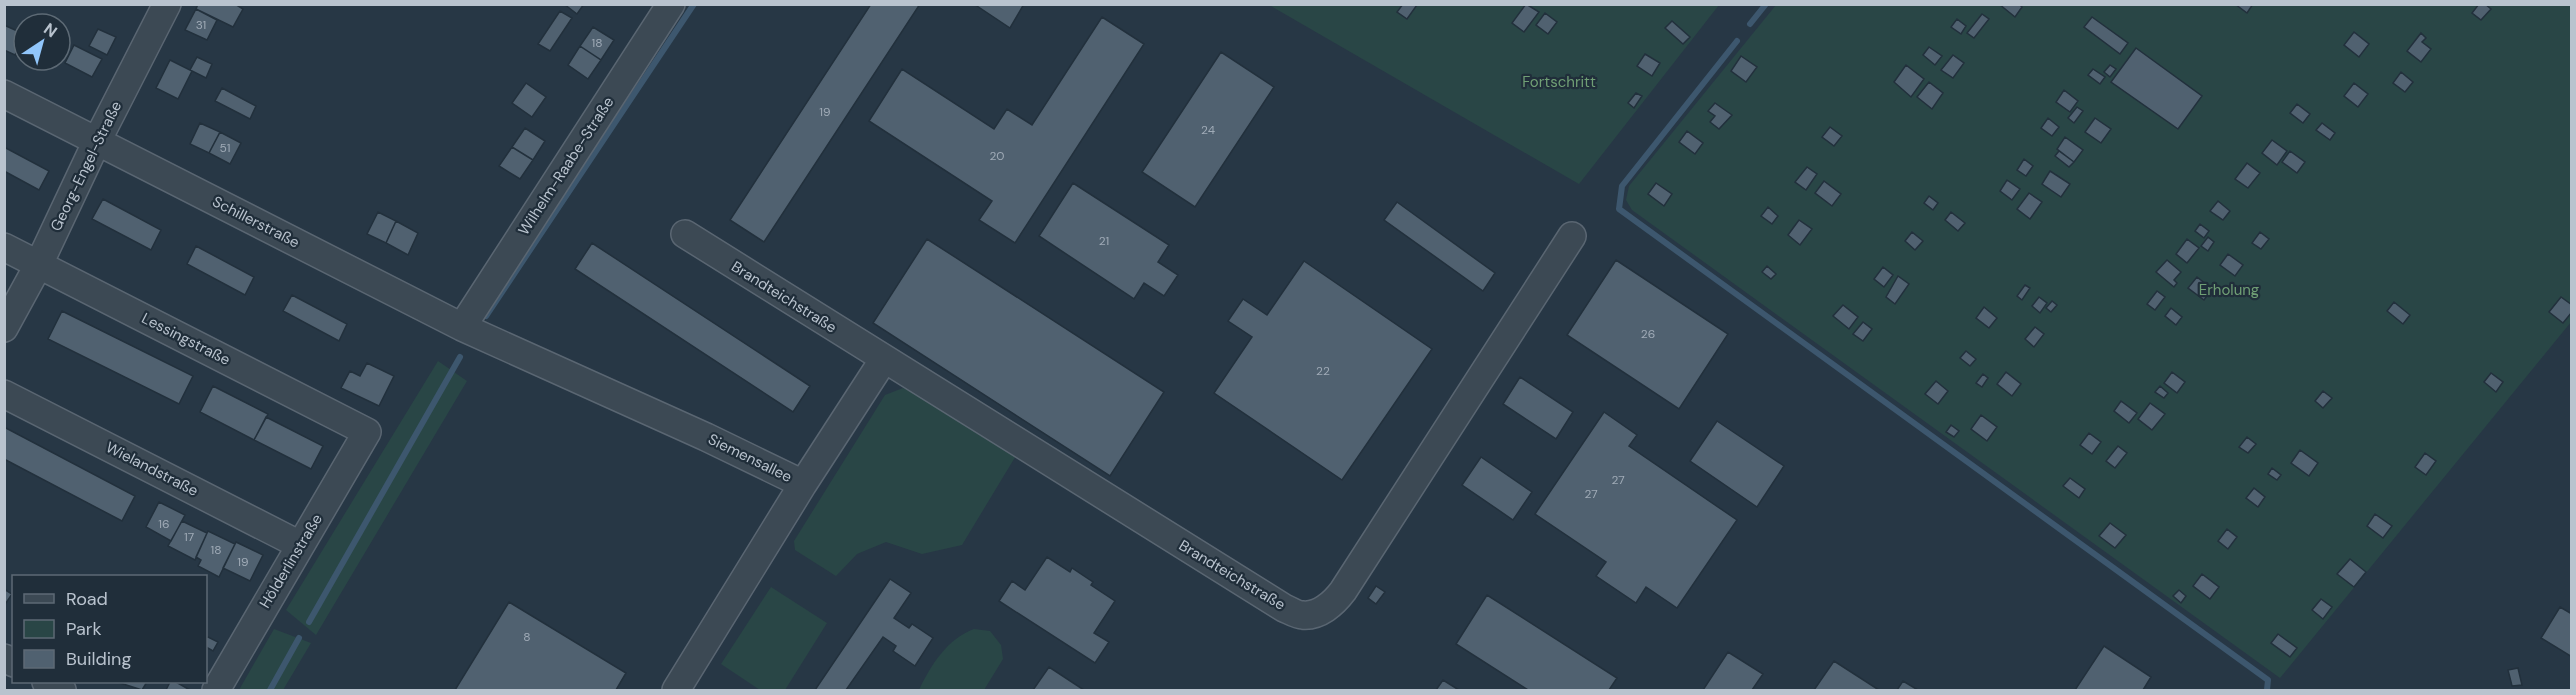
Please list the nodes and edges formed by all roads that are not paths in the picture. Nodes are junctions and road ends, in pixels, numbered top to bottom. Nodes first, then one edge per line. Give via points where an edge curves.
1 (167, 4) edge
2 (671, 4) edge
3 (4, 94) edge
4 (97, 141) junction
5 (685, 234) dead end
6 (1572, 236) dead end
7 (4, 247) edge
8 (39, 264) junction
9 (462, 327) junction
10 (4, 328) edge
11 (509, 347) joint
12 (884, 359) junction
13 (4, 394) edge
14 (367, 432) joint
15 (803, 484) junction
16 (300, 544) junction
17 (216, 690) edge
18 (676, 690) edge

1 - 4 street, Georg-Engel-Straße
2 - 9 street, Wilhelm-Raabe-Straße
3 - 4 street, Schillerstraße
4 - 8 street, Georg-Engel-Straße
4 - 9 street, Schillerstraße
5 - 12 street, Brandteichstraße
6 - 12 street, Brandteichstraße via 1343,591 1319,612 1302,615 1284,608
7 - 8 street, Lessingstraße
8 - 10 street, Georg-Engel-Straße
8 - 14 street, Lessingstraße
9 - 11 street, Schillerstraße
11 - 15 street, Siemensallee
12 - 15 street
13 - 16 street, Wielandstraße
14 - 16 street, Hölderlinstraße
15 - 18 street, Siemensallee
16 - 17 street, Hölderlinstraße

